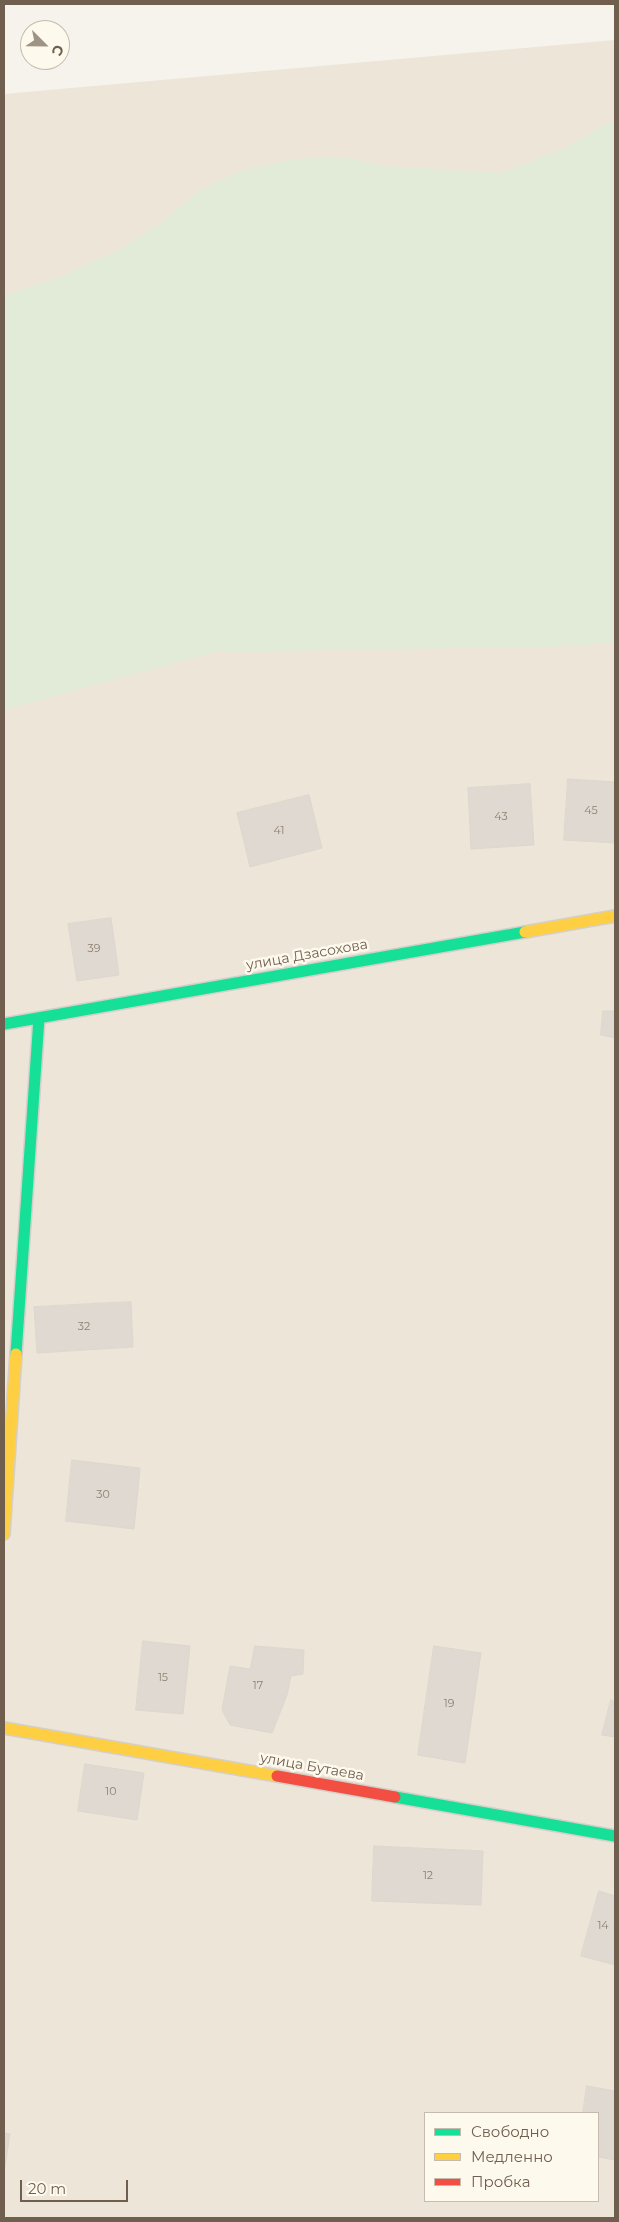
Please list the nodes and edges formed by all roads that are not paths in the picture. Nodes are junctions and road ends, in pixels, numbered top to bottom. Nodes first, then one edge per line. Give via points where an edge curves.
1 (615, 916) edge
2 (39, 1018) junction
3 (4, 1024) edge
4 (4, 1534) edge
5 (4, 1728) edge
6 (615, 1836) edge

1 - 2 street, улица Дзасохова
2 - 3 street, улица Дзасохова
2 - 4 street
5 - 6 street, улица Бутаева

